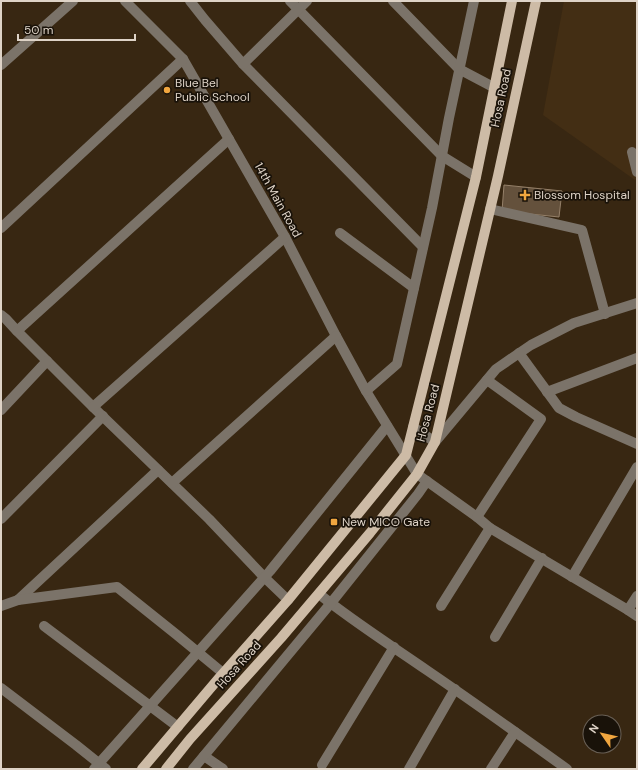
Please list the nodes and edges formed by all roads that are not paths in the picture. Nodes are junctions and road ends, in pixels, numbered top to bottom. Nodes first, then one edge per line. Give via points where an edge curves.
1 (73, 1) edge
2 (125, 1) edge
3 (190, 1) edge
4 (290, 1) edge
5 (307, 1) edge
6 (393, 1) edge
7 (474, 1) edge
8 (512, 1) edge
9 (536, 1) edge
10 (298, 10) junction
11 (183, 59) junction
12 (243, 64) junction
13 (1, 65) edge
14 (460, 69) junction
15 (495, 88) junction
16 (230, 139) junction
17 (632, 152) dead end
18 (442, 156) junction
19 (637, 172) edge
20 (476, 178) junction
21 (490, 209) junction
22 (1, 228) edge
23 (340, 233) dead end
24 (284, 236) junction
25 (423, 247) junction
26 (414, 288) junction
27 (637, 304) edge
28 (605, 314) junction
29 (3, 319) edge
30 (17, 331) junction
31 (336, 336) junction
32 (519, 353) junction
33 (637, 358) edge
34 (47, 361) junction
35 (487, 380) junction
36 (366, 391) junction
37 (547, 392) junction
38 (93, 407) junction
39 (1, 410) edge
40 (103, 416) junction
41 (388, 426) junction
42 (413, 427) junction
43 (435, 442) junction
44 (637, 444) edge
45 (406, 456) junction
46 (637, 467) edge
47 (158, 470) junction
48 (417, 474) junction
49 (427, 481) junction
50 (172, 483) junction
51 (476, 517) junction
52 (1, 518) edge
53 (490, 528) junction
54 (542, 558) junction
55 (264, 577) junction
56 (572, 577) junction
57 (319, 594) junction
58 (637, 596) edge
59 (18, 600) junction
60 (288, 600) junction
61 (331, 603) junction
62 (1, 606) edge
63 (441, 606) dead end
64 (628, 610) junction
65 (637, 616) edge
66 (44, 626) dead end
67 (495, 637) dead end
68 (394, 648) junction
69 (198, 652) junction
70 (223, 674) junction
71 (1, 688) edge
72 (455, 689) junction
73 (150, 706) junction
74 (178, 727) junction
75 (515, 732) junction
76 (204, 756) junction
77 (322, 765) dead end
78 (100, 767) edge
79 (142, 769) edge
80 (166, 769) edge
81 (193, 769) edge
82 (223, 769) edge
83 (409, 769) edge
84 (491, 769) edge
85 (567, 769) edge

1 - 13 street
2 - 11 street, 14th Main Road
3 - 12 street
4 - 10 street
5 - 10 street
6 - 14 street
7 - 14 street
8 - 15 main road, Hosa Road
9 - 21 main road, Hosa Road
10 - 12 street
10 - 18 street
11 - 16 street, 14th Main Road
11 - 22 street
12 - 25 street
14 - 15 street
14 - 18 street
15 - 20 main road, Hosa Road
16 - 24 street, 14th Main Road
16 - 30 street
17 - 19 street
18 - 20 street
18 - 25 street
20 - 42 main road, Hosa Road
21 - 28 street via 582,230
21 - 43 main road, Hosa Road
23 - 26 street
24 - 31 street, 14th Main Road
24 - 38 street
25 - 26 street
26 - 36 street via 397,364
27 - 28 street
28 - 32 street via 574,323
29 - 30 street
30 - 34 street
31 - 36 street, 14th Main Road
31 - 50 street
32 - 35 street via 496,369
32 - 37 street
33 - 37 street
34 - 38 street
34 - 39 street
35 - 43 street
35 - 51 street via 541,419
36 - 41 street, 14th Main Road
37 - 44 street via 559,408
38 - 40 street
40 - 47 street
40 - 52 street
41 - 45 street, 14th Main Road
41 - 55 street
42 - 43 street
42 - 45 main road, Hosa Road
43 - 48 main road, Hosa Road
45 - 48 street, 14th Main Road
45 - 60 main road, Hosa Road
46 - 56 street
47 - 50 street
47 - 59 street
48 - 49 street
48 - 57 main road, Hosa Road
49 - 51 street
49 - 61 street
50 - 55 street
51 - 53 street
53 - 54 street
53 - 63 street
54 - 56 street
54 - 67 street
55 - 60 street
55 - 69 street
56 - 64 street
57 - 61 street
57 - 80 main road, Hosa Road
58 - 64 street
59 - 62 street
59 - 69 street via 117,587
60 - 70 main road, Hosa Road
61 - 68 street
61 - 76 street
64 - 65 street
66 - 73 street
68 - 72 street
68 - 77 street
69 - 70 street
69 - 73 street
70 - 74 main road, Hosa Road
71 - 78 street
72 - 75 street
72 - 83 street
73 - 74 street
73 - 78 street
74 - 79 main road, Hosa Road
75 - 84 street
75 - 85 street
76 - 81 street
76 - 82 street

